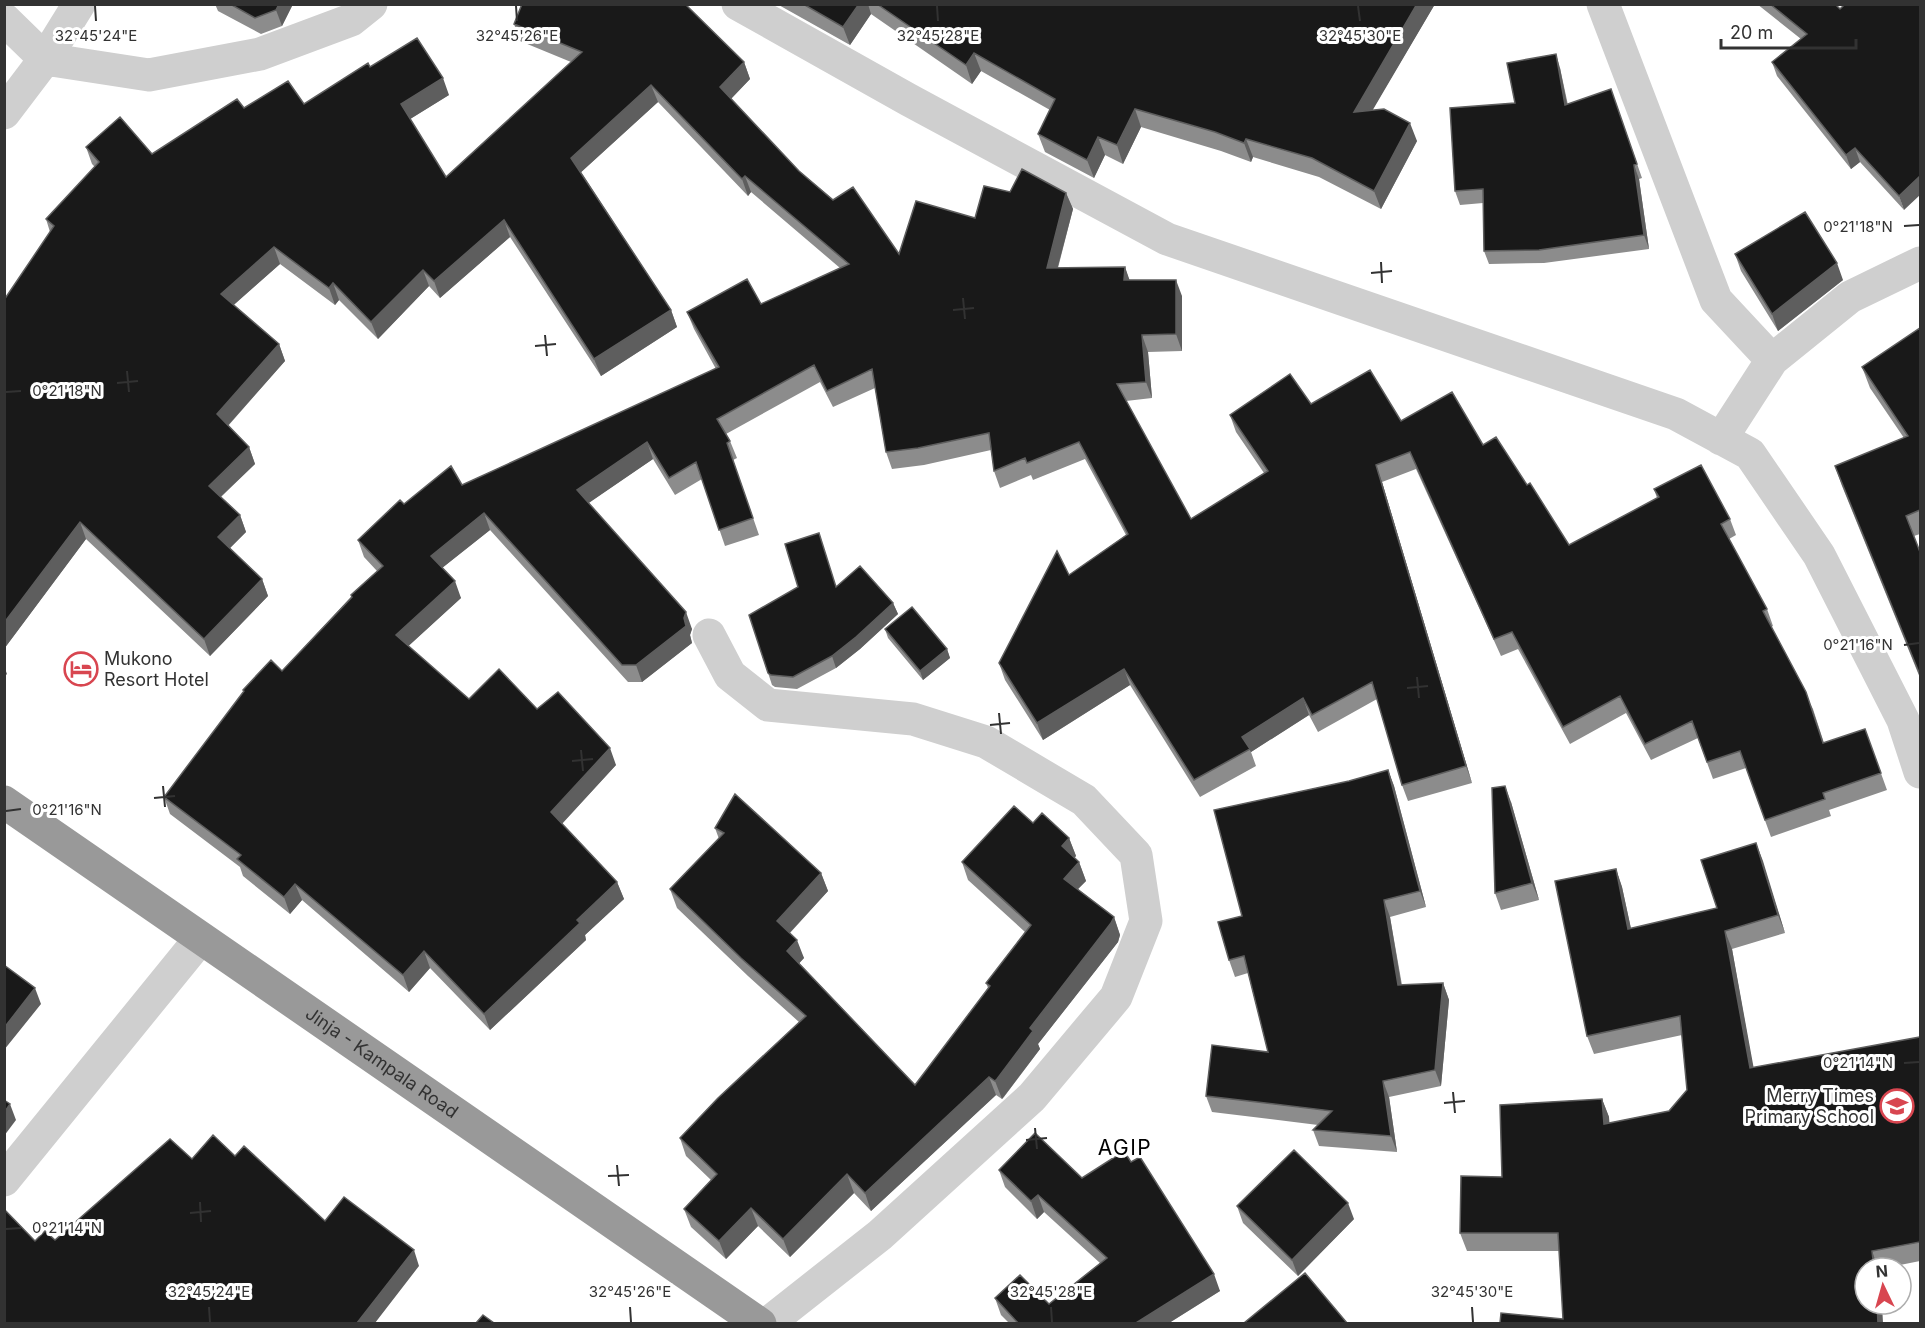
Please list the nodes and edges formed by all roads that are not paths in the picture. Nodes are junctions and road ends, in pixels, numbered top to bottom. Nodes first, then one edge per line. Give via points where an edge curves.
1 (79, 4) edge
2 (371, 4) edge
3 (738, 4) edge
4 (1603, 4) edge
5 (4, 19) edge
6 (45, 59) junction
7 (4, 113) edge
8 (1920, 263) edge
9 (1773, 360) junction
10 (1721, 439) junction
11 (709, 635) dead end
12 (1912, 719) edge
13 (1920, 772) edge
14 (4, 802) edge
15 (200, 939) junction
16 (4, 1180) edge
17 (760, 1323) edge
18 (766, 1323) edge

1 - 6 street
2 - 6 street via 351,20 260,54 149,75
3 - 10 street via 1167,239 1676,414
4 - 9 street via 1716,300
5 - 6 street
6 - 7 street
8 - 9 street via 1850,297
9 - 10 street
10 - 12 street via 1750,454 1819,555
11 - 18 street via 730,675 768,705 913,719 986,742 1084,800 1136,855 1146,921 1116,997 1032,1097 880,1235
12 - 13 street
14 - 15 highway, Jinja - Kampala Road
15 - 16 street
15 - 17 highway, Jinja - Kampala Road

